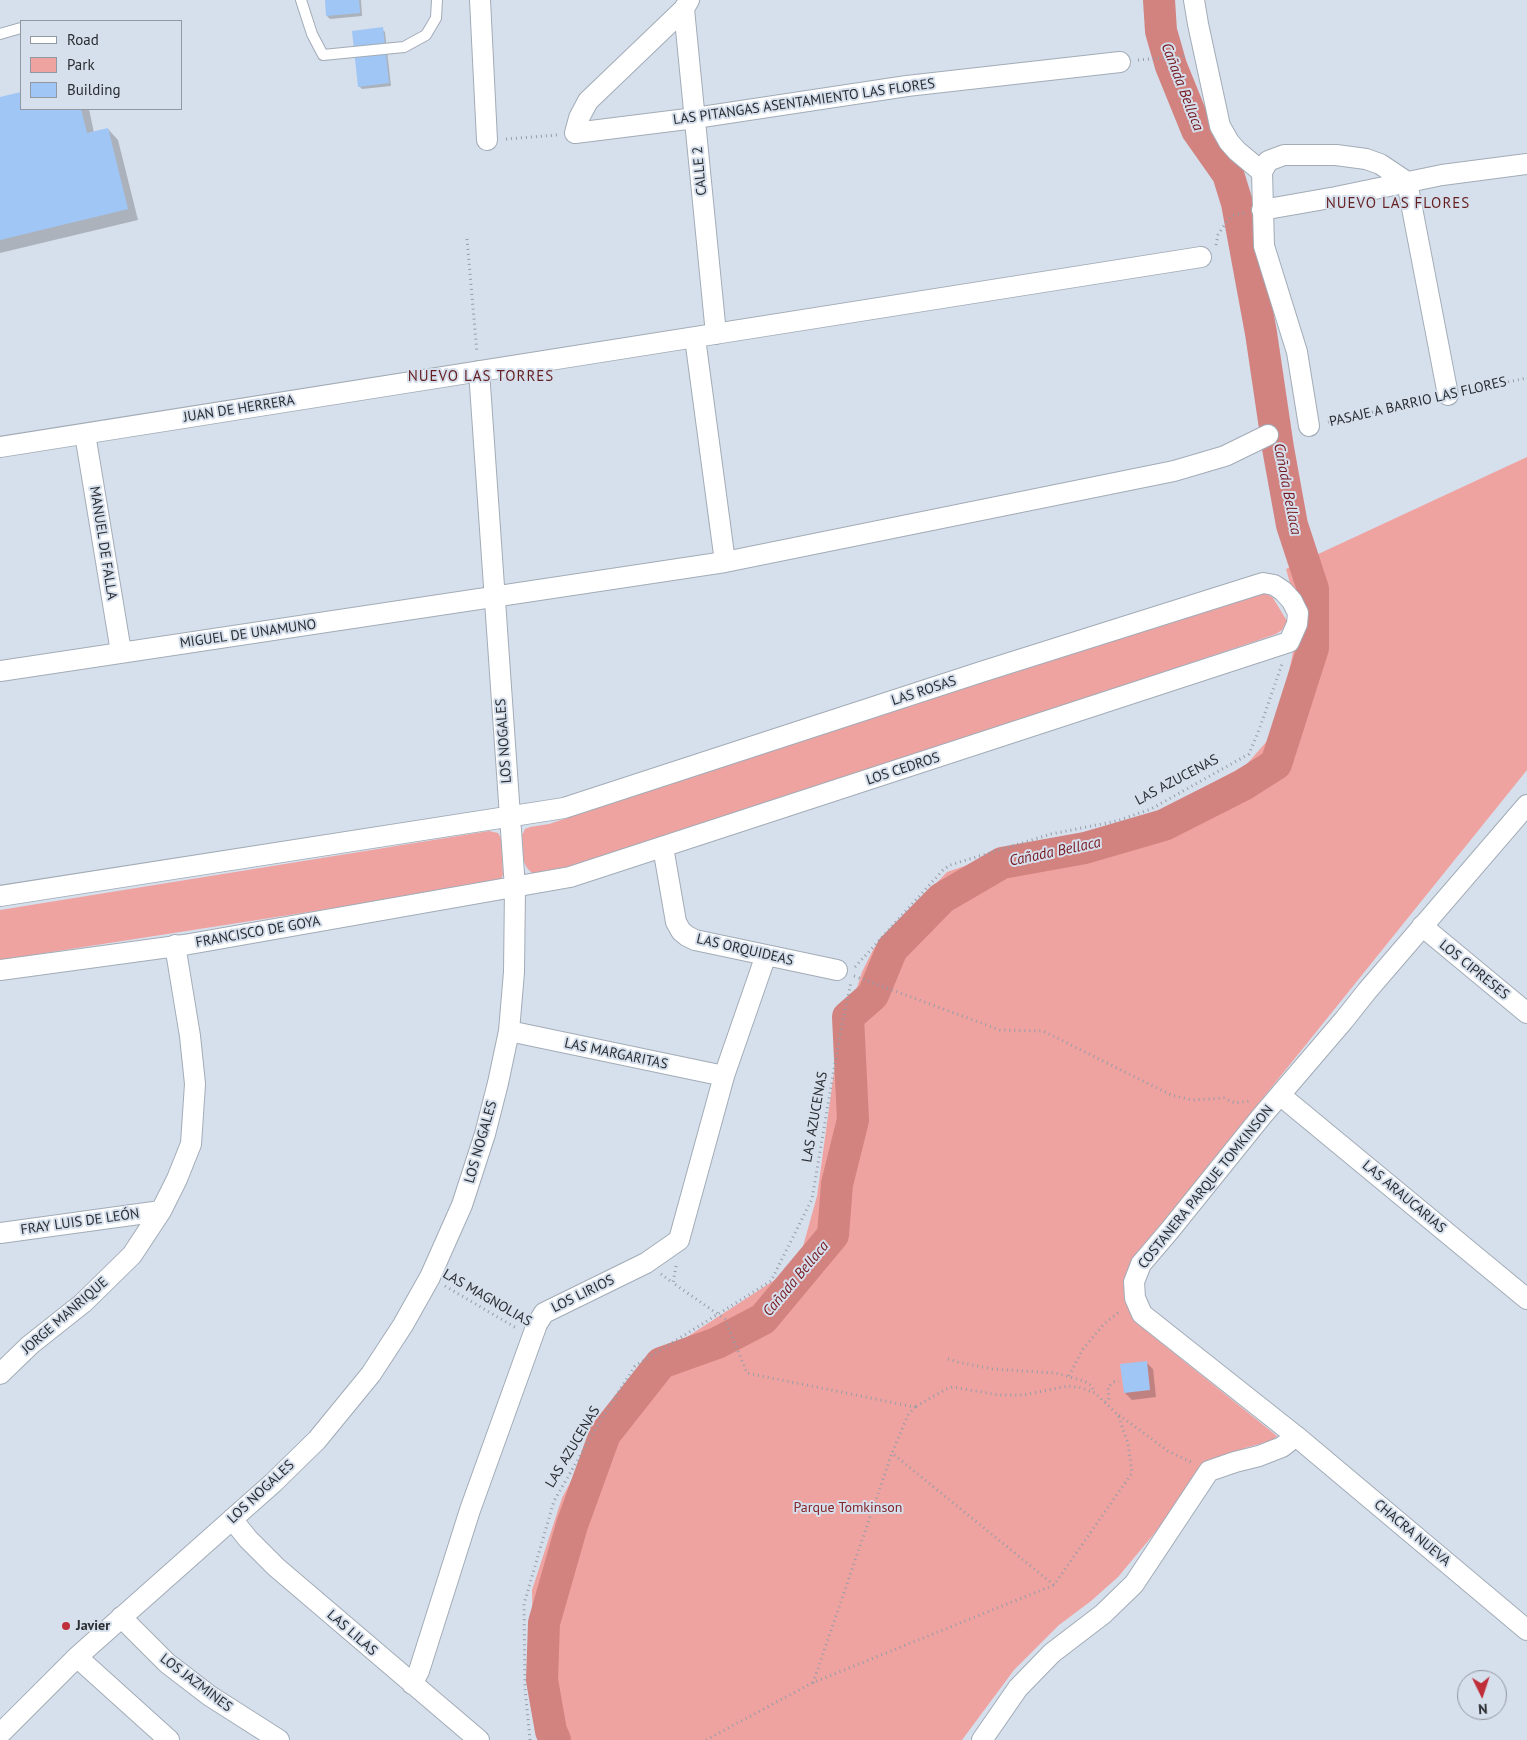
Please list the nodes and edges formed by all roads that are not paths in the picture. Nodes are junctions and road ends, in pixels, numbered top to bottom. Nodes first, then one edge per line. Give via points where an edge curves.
1 (301, 0) edge
2 (437, 0) edge
3 (480, 0) edge
4 (1194, 0) edge
5 (686, 4) edge
6 (20, 28) edge
7 (0, 34) edge
8 (1128, 61) road end
9 (695, 118) junction
10 (575, 133) joint
11 (487, 140) road end
12 (1527, 164) edge
13 (1262, 172) junction
14 (1407, 182) junction
15 (1262, 210) junction
16 (1201, 257) road end
17 (716, 334) junction
18 (695, 338) junction
19 (478, 371) junction
20 (1448, 395) road end
21 (1309, 426) road end
22 (85, 434) junction
23 (1268, 435) dead end
24 (0, 447) edge
25 (725, 562) junction
26 (495, 597) junction
27 (1289, 642) joint
28 (121, 652) junction
29 (0, 671) edge
30 (1527, 805) edge
31 (509, 818) junction
32 (663, 847) junction
33 (515, 888) junction
34 (0, 896) edge
35 (1422, 926) junction
36 (174, 945) junction
37 (766, 955) junction
38 (0, 970) edge
39 (845, 972) road end
40 (1527, 1013) edge
41 (509, 1031) junction
42 (724, 1076) junction
43 (1280, 1095) junction
44 (161, 1211) junction
45 (0, 1233) edge
46 (1527, 1299) edge
47 (0, 1374) edge
48 (1296, 1436) junction
49 (232, 1519) junction
50 (121, 1617) junction
51 (1527, 1630) edge
52 (77, 1657) junction
53 (412, 1684) junction
54 (0, 1734) edge
55 (169, 1740) edge
56 (279, 1740) edge
57 (479, 1740) edge
58 (982, 1740) edge

1 - 2 lane via 323,55 404,47 426,35 436,18
3 - 11 street
4 - 13 street via 1220,126 1237,151
5 - 9 street, CALLE 2
5 - 10 street, CALLE 2 via 588,101
6 - 7 lane
8 - 9 street, LAS PITANGAS ASENTAMIENTO LAS FLORES via 907,86
9 - 10 street, LAS PITANGAS ASENTAMIENTO LAS FLORES
9 - 17 street, CALLE 2
12 - 14 street
13 - 14 street via 1268,161 1284,154 1336,155 1380,164
13 - 15 street
14 - 15 street
14 - 20 street
15 - 21 street via 1264,246 1297,352
16 - 17 street, JUAN DE HERRERA
17 - 18 street, JUAN DE HERRERA
18 - 19 street, JUAN DE HERRERA
18 - 25 street
19 - 22 street, JUAN DE HERRERA
19 - 26 street, LOS NOGALES
22 - 24 street, JUAN DE HERRERA
22 - 28 street, MANUEL DE FALLA
23 - 25 street, MIGUEL DE UNAMUNO via 1225,456 1174,471
25 - 26 street, MIGUEL DE UNAMUNO
26 - 28 street, MIGUEL DE UNAMUNO
26 - 31 street, LOS NOGALES
27 - 31 street, LAS ROSAS via 1298,613 1283,591 1263,583 564,808
27 - 32 street, LOS CEDROS
28 - 29 street, MIGUEL DE UNAMUNO
30 - 35 street, COSTANERA PARQUE TOMKINSON
31 - 33 street, LOS NOGALES
31 - 34 street
32 - 33 street, LOS CEDROS via 570,877
32 - 37 street, LAS ORQUIDEAS via 676,922 681,931 695,940
33 - 36 street, FRANCISCO DE GOYA
33 - 41 street, LOS NOGALES via 514,972
35 - 40 street, LOS CIPRESES
35 - 43 street, COSTANERA PARQUE TOMKINSON
36 - 38 street, FRANCISCO DE GOYA
36 - 44 street, JORGE MANRIQUE via 190,1036 194,1110 191,1144
37 - 39 street, LAS ORQUIDEAS
37 - 42 street
41 - 42 street, LAS MARGARITAS
41 - 49 street, LOS NOGALES via 485,1134 462,1205 430,1277 403,1325 371,1374 317,1440
42 - 53 street, LOS LIRIOS via 679,1240 646,1263 544,1313 537,1324
43 - 46 street, LAS ARAUCARIAS
43 - 48 street, COSTANERA PARQUE TOMKINSON via 1141,1264 1134,1282 1135,1298 1142,1314
44 - 45 street, FRAY LUIS DE LEÓN
44 - 47 street, JORGE MANRIQUE via 132,1255 84,1303 30,1345
48 - 51 street, CHACRA NUEVA
48 - 58 street via 1282,1447 1209,1471 1134,1584 1103,1614 1052,1653 1018,1688
49 - 50 street, LOS NOGALES
49 - 53 street, LAS LILAS via 276,1567
50 - 52 street, LOS NOGALES
50 - 56 street, LOS JAZMINES via 166,1663
52 - 54 street, LOS NOGALES
52 - 55 street
53 - 57 street, LAS LILAS

